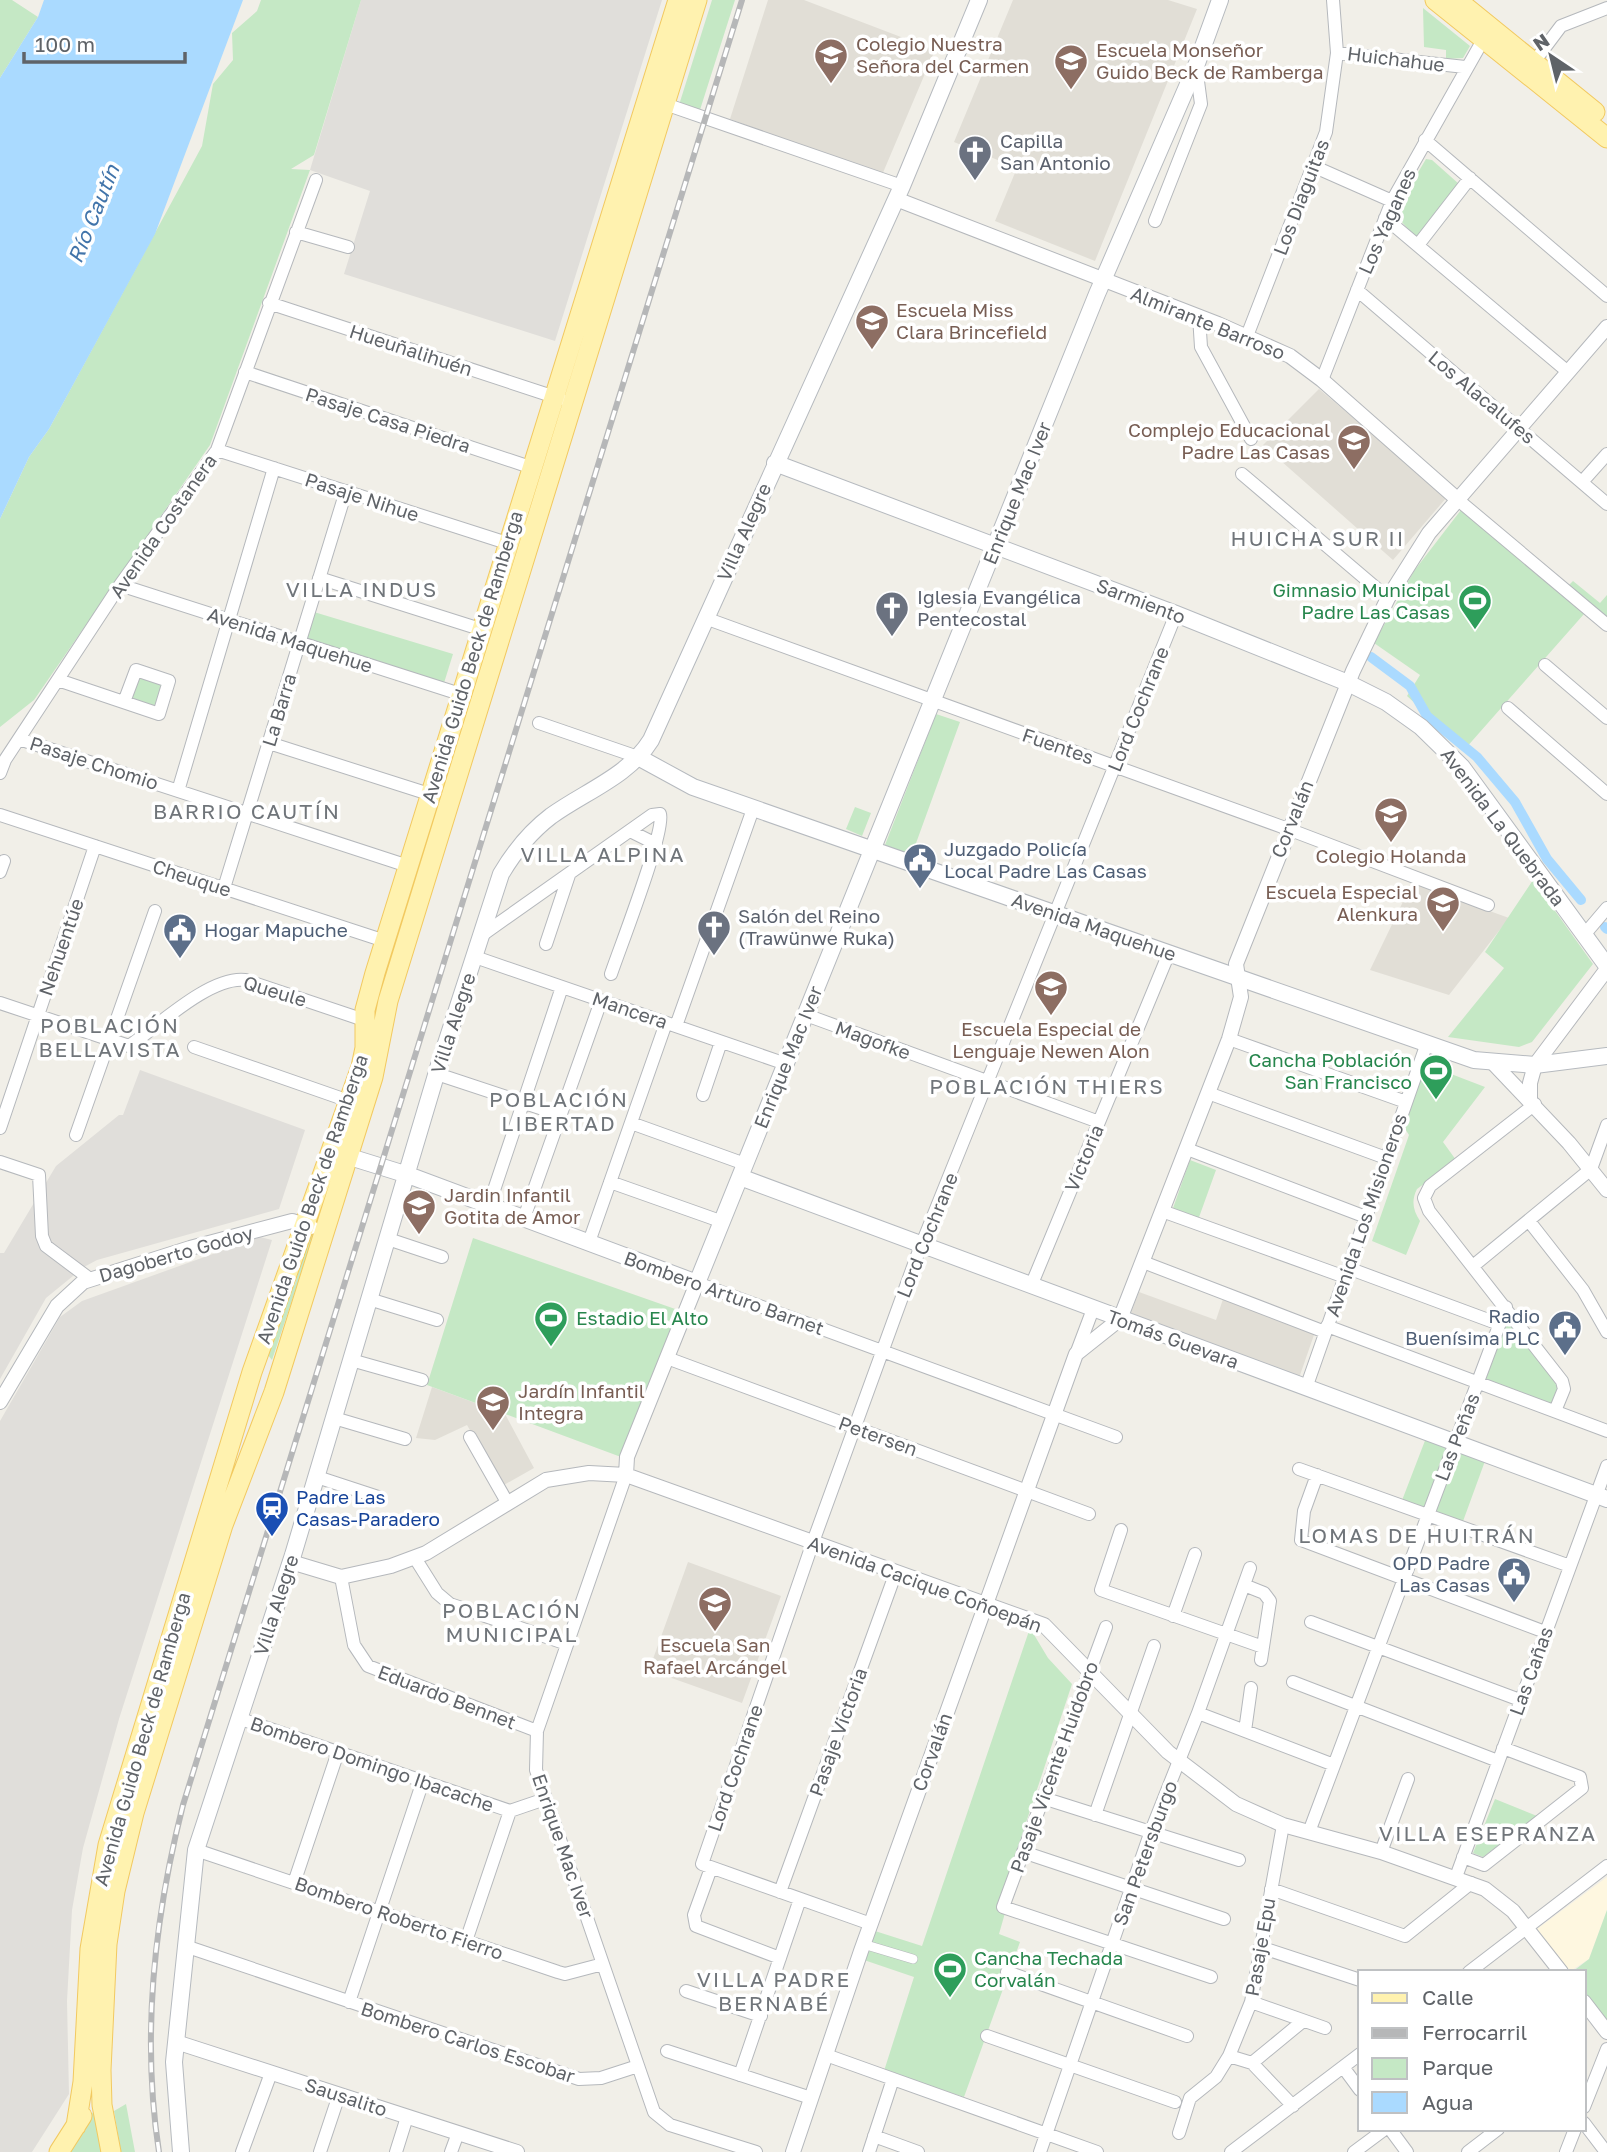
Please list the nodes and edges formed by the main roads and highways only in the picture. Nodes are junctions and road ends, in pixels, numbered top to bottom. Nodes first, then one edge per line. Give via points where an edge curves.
1 (678, 0) edge
2 (697, 0) edge
3 (979, 0) edge
4 (1220, 0) edge
5 (1435, 0) edge
6 (1457, 0) edge
7 (1488, 34) junction
8 (652, 82) junction
9 (665, 104) junction
10 (642, 116) junction
11 (1607, 121) edge
12 (1607, 138) edge
13 (563, 399) junction
14 (775, 463) junction
15 (996, 545) junction
16 (1348, 682) joint
17 (460, 694) junction
18 (480, 700) junction
19 (638, 757) junction
20 (872, 849) junction
21 (385, 941) junction
22 (404, 947) junction
23 (1607, 967) edge
24 (1607, 1056) edge
25 (339, 1154) junction
26 (742, 1171) junction
27 (408, 1175) junction
28 (697, 1283) joint
29 (252, 1372) junction
30 (278, 1380) junction
31 (1601, 1497) edge
32 (101, 2070) junction
33 (76, 2126) junction
34 (59, 2152) edge
35 (111, 2152) edge
36 (181, 2152) edge

1 - 8 main road, Avenida Guido Beck de Ramberga
2 - 9 main road, Avenida Guido Beck de Ramberga
3 - 14 main road, Villa Alegre via 899,193
4 - 15 main road, Enrique Mac Iver
5 - 7 main road
6 - 7 main road
7 - 11 main road via 1534,61
7 - 12 main road
8 - 9 main road via 656,96
8 - 10 main road, Avenida Guido Beck de Ramberga
9 - 10 main road
9 - 13 main road, Avenida Guido Beck de Ramberga
10 - 13 main road, Avenida Guido Beck de Ramberga
13 - 17 main road, Avenida Guido Beck de Ramberga via 530,467
13 - 18 main road, Avenida Guido Beck de Ramberga
14 - 15 main road, Sarmiento
14 - 19 main road, Villa Alegre via 651,740
15 - 16 main road, Sarmiento
15 - 20 main road, Enrique Mac Iver
16 - 23 main road, Avenida La Quebrada via 1404,714 1449,753
17 - 18 main road
17 - 21 main road, Avenida Guido Beck de Ramberga
18 - 22 main road, Avenida Guido Beck de Ramberga
19 - 20 main road, Avenida Maquehue via 674,779
19 - 27 main road, Villa Alegre via 549,817 501,874
20 - 24 main road, Avenida Maquehue via 1474,1060 1535,1065
20 - 26 main road, Enrique Mac Iver
21 - 22 main road
21 - 25 main road, Avenida Guido Beck de Ramberga via 367,1000 364,1054
22 - 25 main road, Avenida Guido Beck de Ramberga via 373,1077
25 - 27 main road, Bombero Arturo Barnet
25 - 29 main road, Avenida Guido Beck de Ramberga via 298,1224 296,1252
25 - 30 main road, Avenida Guido Beck de Ramberga via 327,1219
26 - 28 main road, Enrique Mac Iver
26 - 31 main road, Tomás Guevara via 921,1245
27 - 28 main road, Bombero Arturo Barnet
27 - 36 main road, Villa Alegre via 291,1562 196,1850 176,2042
29 - 30 main road
29 - 33 main road, Avenida Guido Beck de Ramberga via 108,1845 90,1949 83,2082
30 - 32 main road, Avenida Guido Beck de Ramberga via 223,1525 134,1813 107,1944
32 - 33 main road, Avenida Guido Beck de Ramberga
32 - 35 main road, Avenida Guido Beck de Ramberga
33 - 34 main road, Avenida Guido Beck de Ramberga

